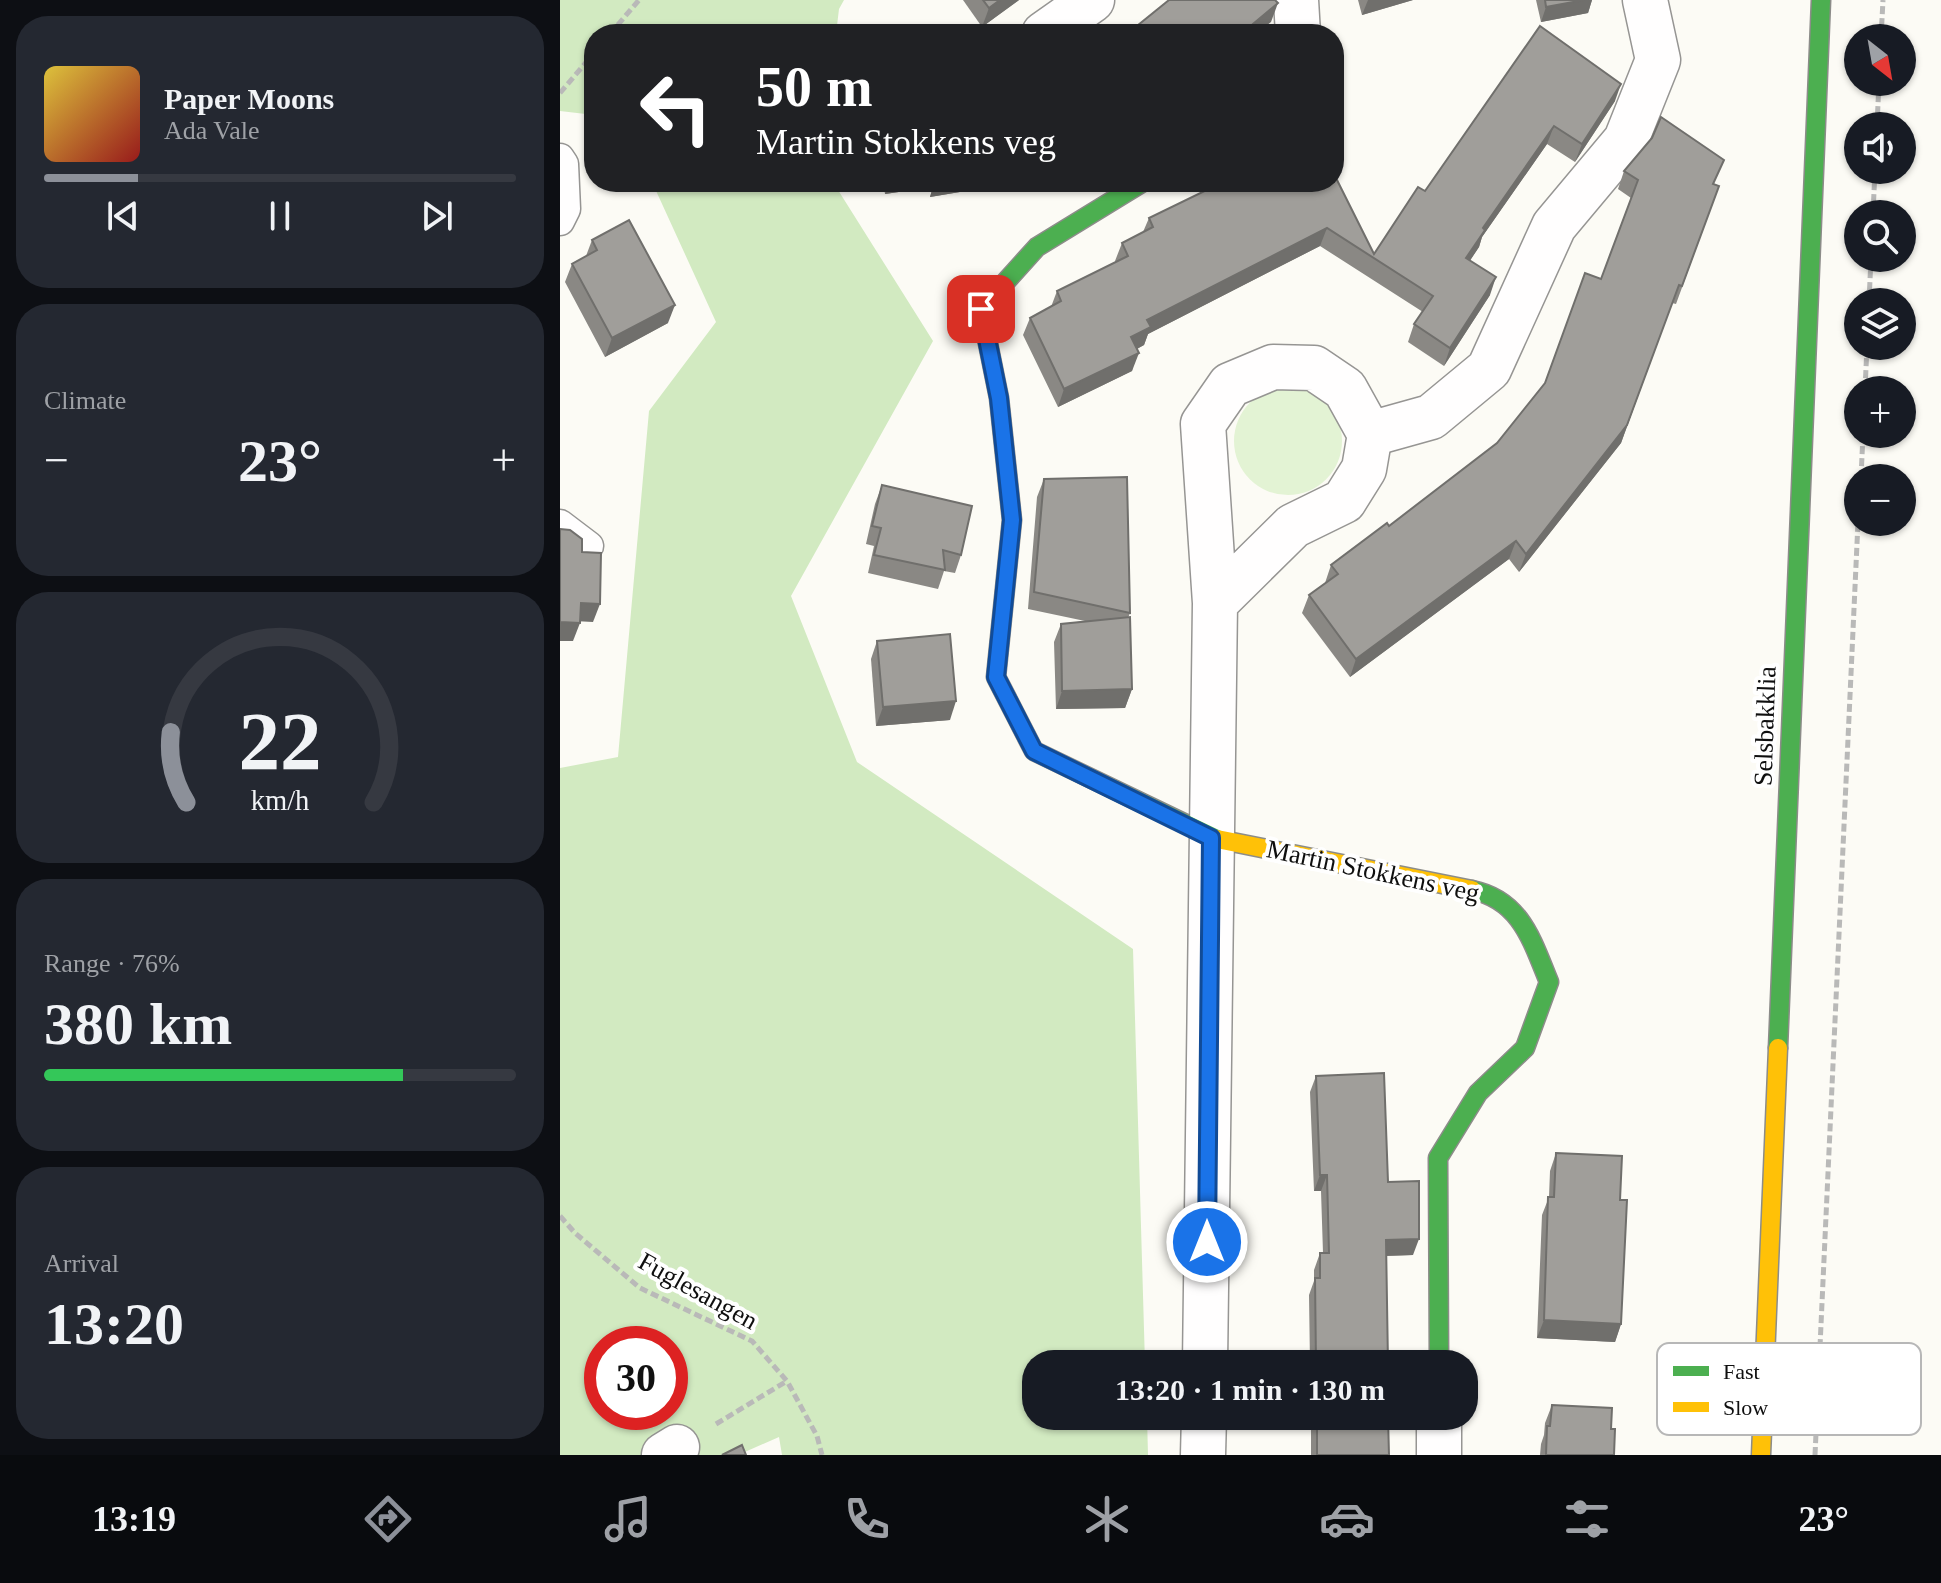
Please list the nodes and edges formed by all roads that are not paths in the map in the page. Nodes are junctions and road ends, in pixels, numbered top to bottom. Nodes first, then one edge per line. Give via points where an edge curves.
1 (1092, 0) edge
2 (1296, 0) edge
3 (1645, 0) edge
4 (1821, 0) edge
5 (1058, 24) edge
6 (1297, 24) edge
7 (560, 158) edge
8 (1127, 192) edge
9 (560, 221) edge
10 (1370, 434) junction
11 (560, 524) edge
12 (589, 546) dead end
13 (1215, 603) junction
14 (1211, 838) junction
15 (1766, 1343) edge
16 (1205, 1350) edge
17 (1439, 1350) edge
18 (1204, 1430) edge
19 (1439, 1430) edge
20 (1762, 1435) edge
21 (1203, 1455) edge
22 (1439, 1455) edge
23 (1761, 1455) edge

1 - 5 street
2 - 6 street
3 - 10 street via 1658,60 1626,140 1554,226 1489,369 1431,417
4 - 15 street, Selsbakklia
7 - 9 lane via 566,209
8 - 14 street, Martin Stokkens veg via 1037,247 981,309 999,398 1012,520 996,677 1034,751
10 - 13 street via 1364,469 1344,501 1293,526
10 - 13 street via 1345,389 1314,368 1273,367 1230,385 1203,424
11 - 12 lane
13 - 14 street
14 - 16 street
14 - 17 street, Martin Stokkens veg via 1490,894 1526,925 1549,982 1525,1048 1478,1093 1438,1158
18 - 21 street
19 - 22 street
20 - 23 street, Selsbakklia

